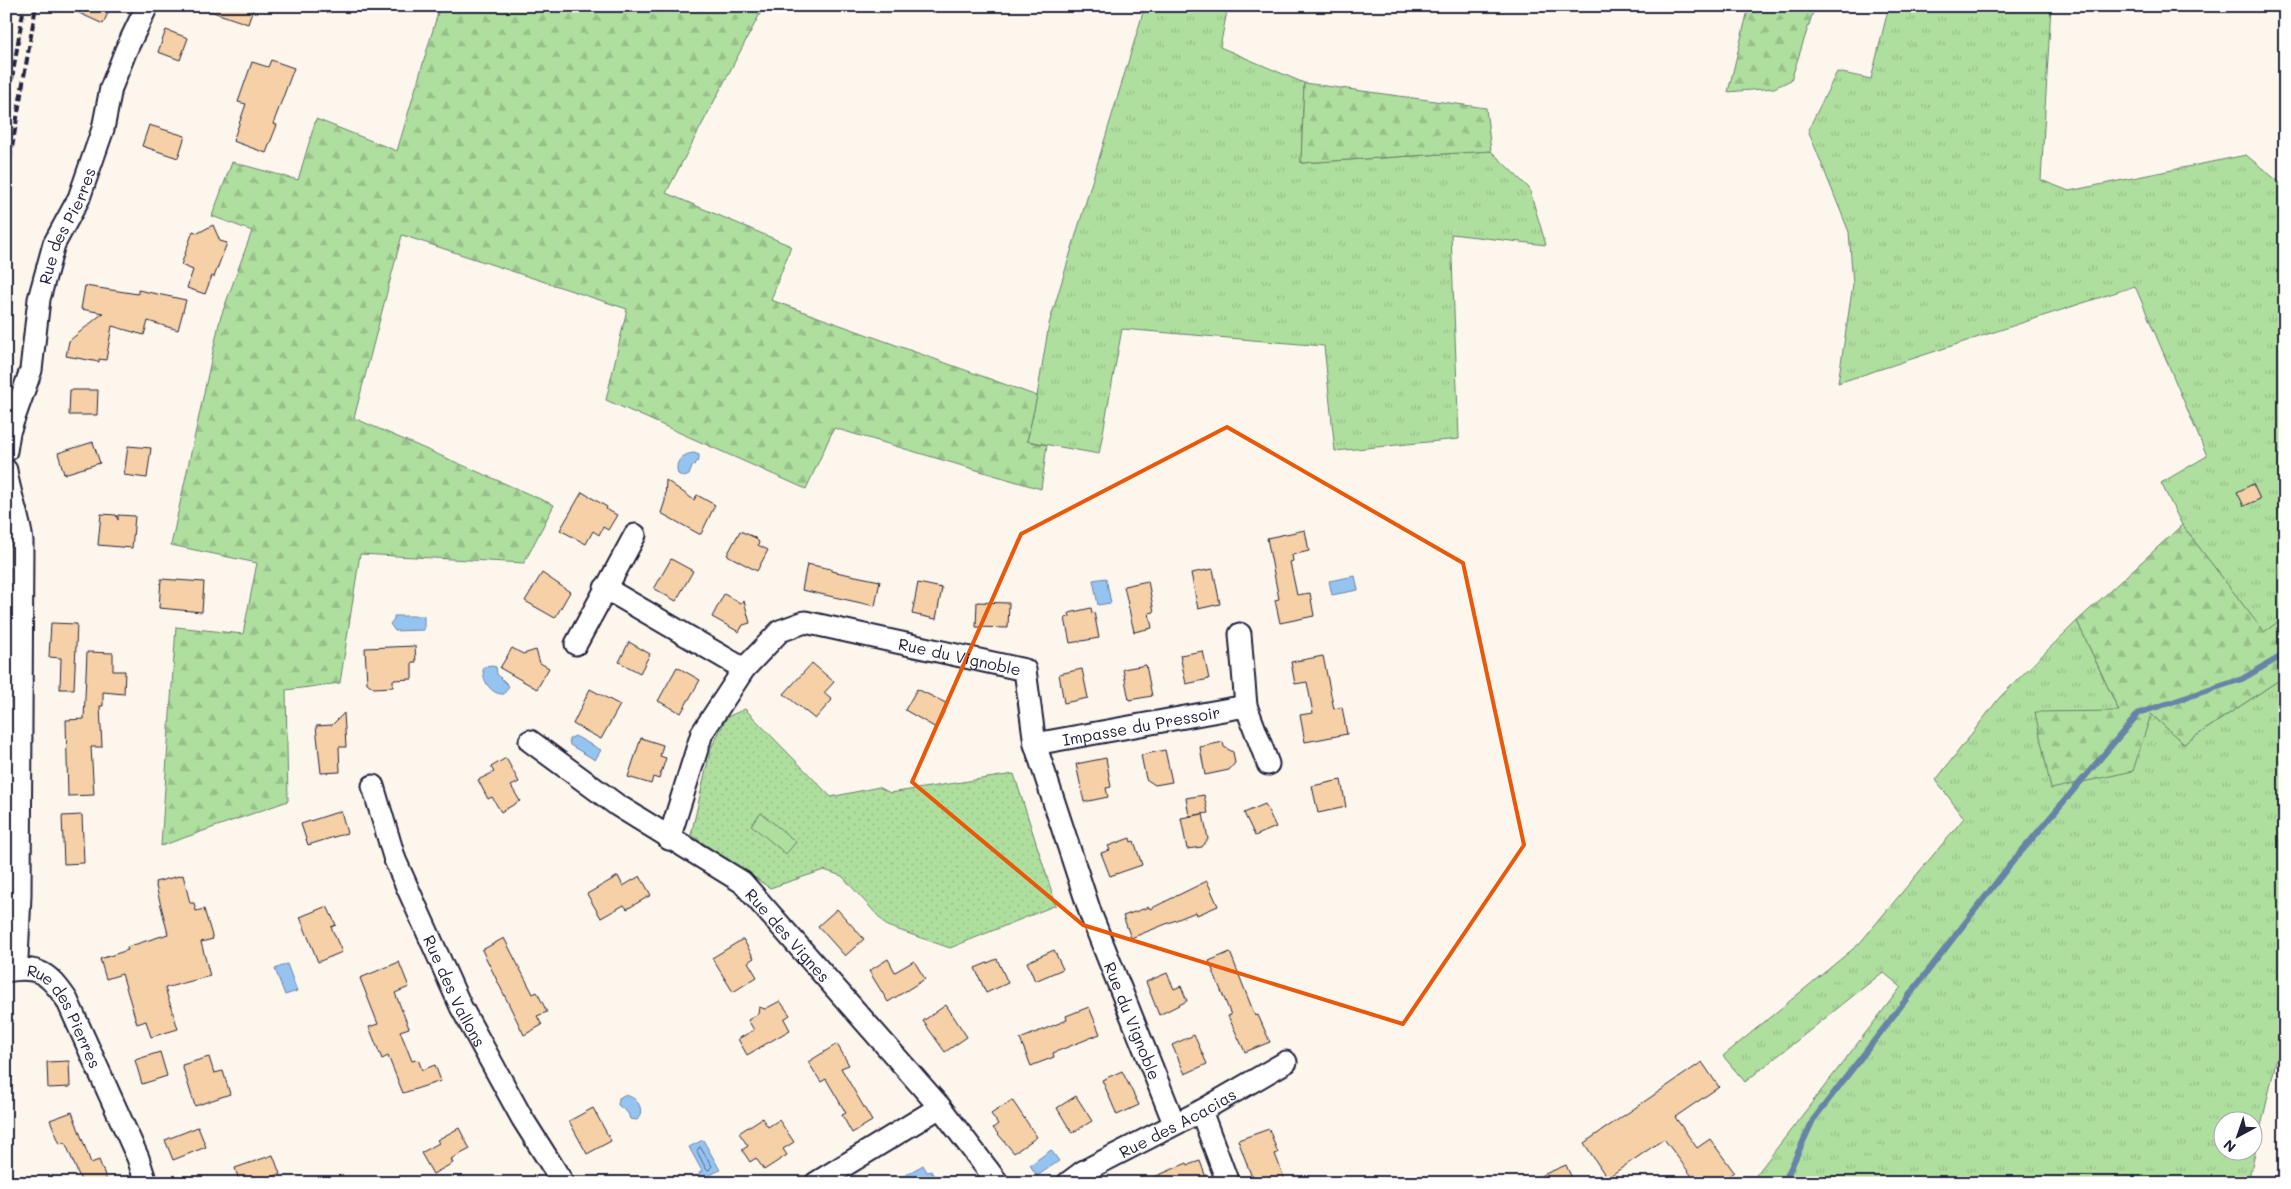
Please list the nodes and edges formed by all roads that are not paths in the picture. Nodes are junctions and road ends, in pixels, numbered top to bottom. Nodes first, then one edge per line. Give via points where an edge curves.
1 (147, 6) edge
2 (6, 451) edge
3 (6, 470) edge
4 (635, 535) dead end
5 (605, 588) junction
6 (1240, 634) dead end
7 (576, 644) dead end
8 (744, 670) junction
9 (1246, 706) junction
10 (530, 741) dead end
11 (1035, 744) junction
12 (1268, 764) dead end
13 (374, 786) dead end
14 (669, 838) junction
15 (10, 970) edge
16 (1286, 1062) dead end
17 (940, 1107) junction
18 (1200, 1111) junction
19 (1174, 1123) junction
20 (146, 1183) edge
21 (563, 1183) edge
22 (816, 1183) edge
23 (998, 1183) edge
24 (1068, 1183) edge
25 (1228, 1183) edge

1 - 2 street, Rue des Pierres via 111,88 103,128 79,198 54,244 39,299 31,370 9,432
3 - 15 street, Rue des Pierres via 22,541 20,895 17,958
4 - 5 street
5 - 7 street
5 - 8 street
6 - 9 street
8 - 11 street, Rue du Vignoble via 780,631 805,622 1025,670
8 - 14 street, Rue du Vignoble via 702,733
9 - 11 street, Impasse du Pressoir
9 - 12 street
10 - 14 street, Rue des Vignes via 617,805
11 - 19 street, Rue du Vignoble via 1091,915
13 - 21 street, Rue des Vallons via 395,860 461,1007 522,1118
14 - 17 street, Rue des Vignes via 742,882
15 - 20 street, Rue des Pierres via 45,973 67,1000 138,1158
16 - 18 street, Rue des Acacias
17 - 22 street
17 - 23 street, Rue des Vignes
18 - 19 street, Rue des Acacias
18 - 25 street
19 - 24 street, Rue des Acacias via 1084,1171

